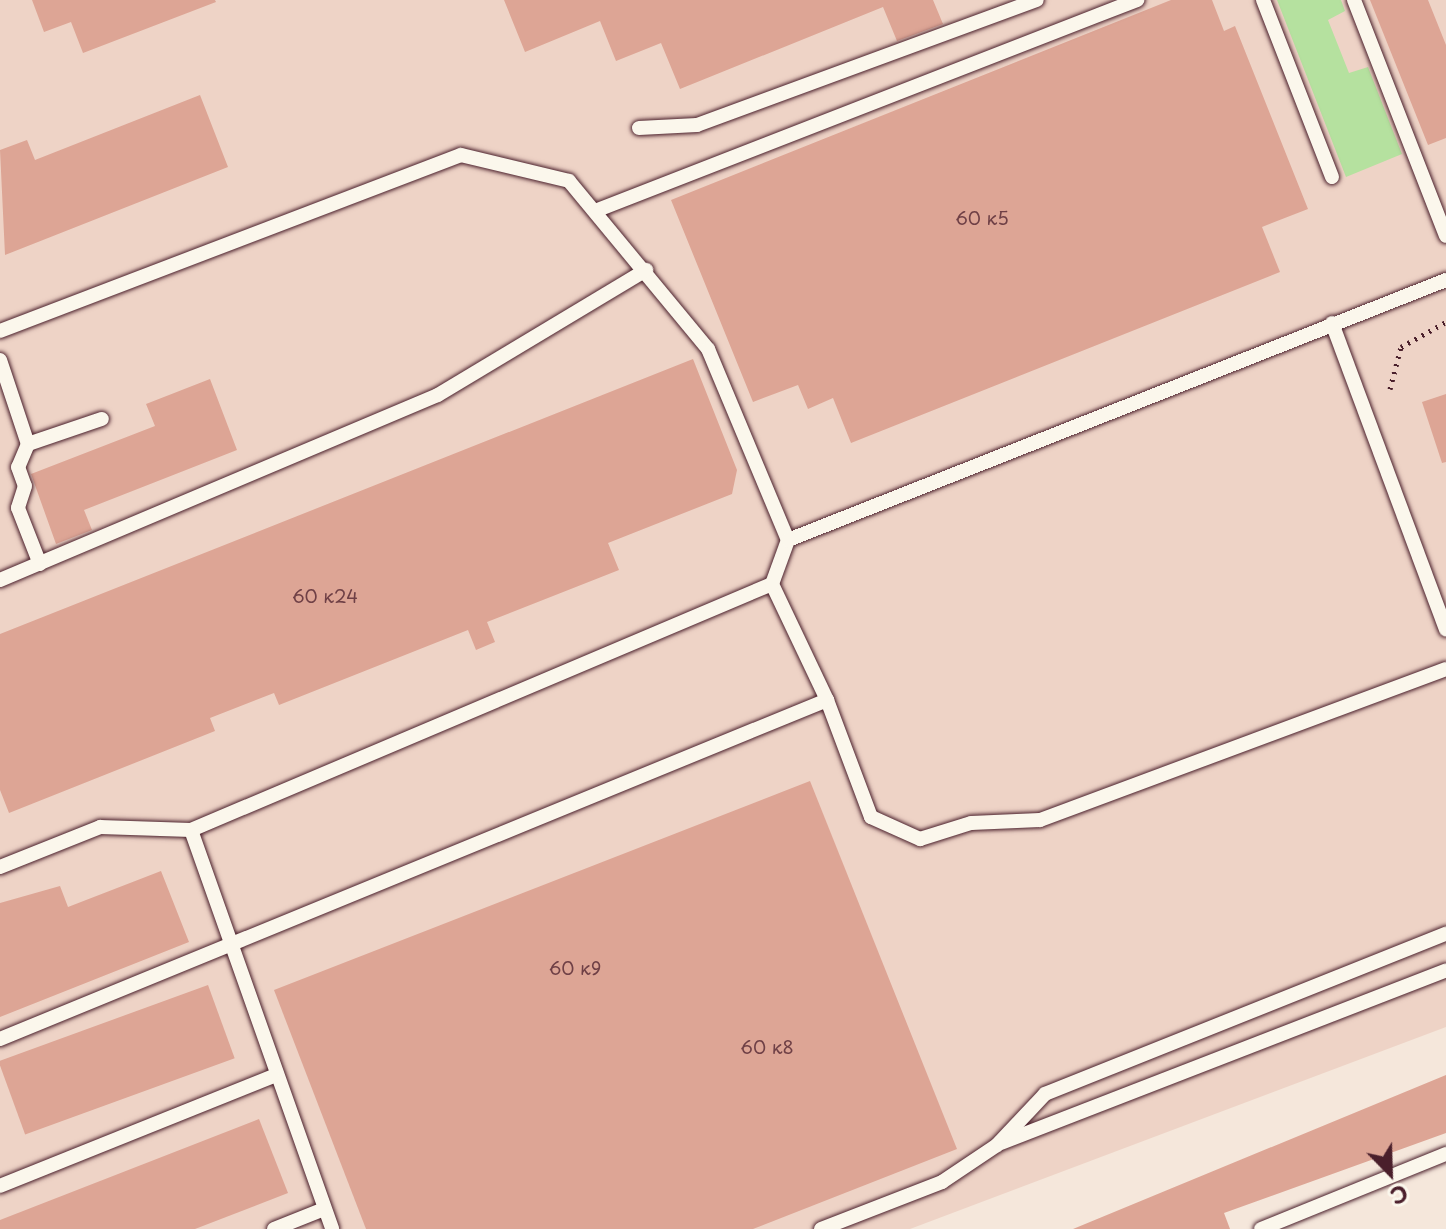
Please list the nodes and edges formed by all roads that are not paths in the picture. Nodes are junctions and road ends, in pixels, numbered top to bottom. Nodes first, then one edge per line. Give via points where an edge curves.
1 (1037, 0) edge
2 (1137, 0) edge
3 (1263, 0) edge
4 (1354, 0) edge
5 (639, 128) dead end
6 (1332, 177) dead end
7 (595, 211) junction
8 (1446, 236) edge
9 (646, 270) junction
10 (1446, 280) edge
11 (1332, 323) junction
12 (0, 331) edge
13 (0, 360) edge
14 (102, 419) dead end
15 (28, 444) junction
16 (788, 540) junction
17 (40, 564) junction
18 (0, 580) edge
19 (772, 584) junction
20 (1446, 630) edge
21 (1446, 669) edge
22 (827, 700) junction
23 (191, 830) junction
24 (0, 867) edge
25 (1446, 934) edge
26 (230, 946) junction
27 (1446, 970) edge
28 (0, 1039) edge
29 (273, 1076) junction
30 (997, 1145) junction
31 (1446, 1154) edge
32 (0, 1186) edge
33 (324, 1209) junction
34 (274, 1229) edge
35 (332, 1229) edge
36 (821, 1229) edge
37 (1261, 1229) edge

1 - 5 lane via 697,125
2 - 7 lane
3 - 6 lane
4 - 8 lane
7 - 9 lane
7 - 12 lane via 569,181 461,155
9 - 16 lane via 708,349
9 - 17 lane via 438,395
10 - 11 lane
11 - 16 lane
11 - 20 lane
13 - 15 lane
14 - 15 lane
15 - 17 lane via 18,467 25,486 18,508
16 - 19 lane
17 - 18 lane
19 - 22 lane
19 - 23 lane
21 - 22 lane via 1040,820 971,823 920,839 871,817
22 - 26 lane
23 - 24 lane via 100,827
23 - 26 lane
25 - 30 lane via 1045,1094
26 - 28 lane
26 - 29 lane
27 - 30 lane
29 - 32 lane
29 - 33 lane
30 - 36 lane via 942,1182
31 - 37 lane
33 - 34 lane
33 - 35 lane

